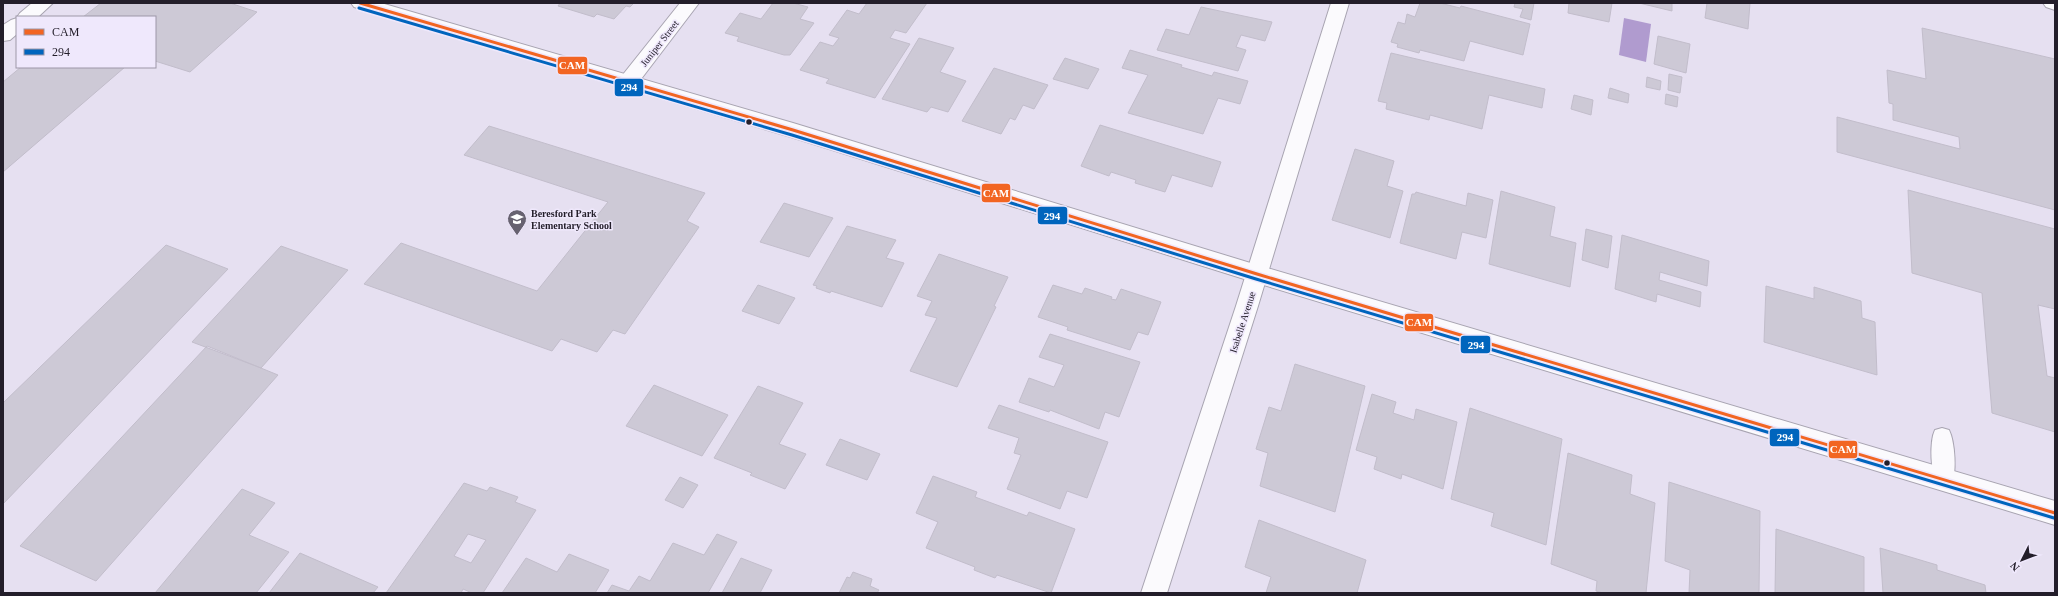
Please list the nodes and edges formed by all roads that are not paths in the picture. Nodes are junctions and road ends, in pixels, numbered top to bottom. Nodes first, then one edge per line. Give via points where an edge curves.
1 (44, 3) edge
2 (360, 3) edge
3 (690, 3) edge
4 (1340, 3) edge
5 (27, 16) edge
6 (16, 25) edge
7 (3, 35) edge
8 (628, 82) junction
9 (1257, 274) junction
10 (1942, 437) dead end
11 (1944, 479) junction
12 (2055, 513) edge
13 (1154, 593) edge

1 - 5 street
2 - 8 street
3 - 8 street, Juniper Street
4 - 9 street, Isabelle Avenue
6 - 7 street
8 - 9 street via 793,130
9 - 11 street
9 - 13 street, Isabelle Avenue
10 - 11 lane
11 - 12 street

